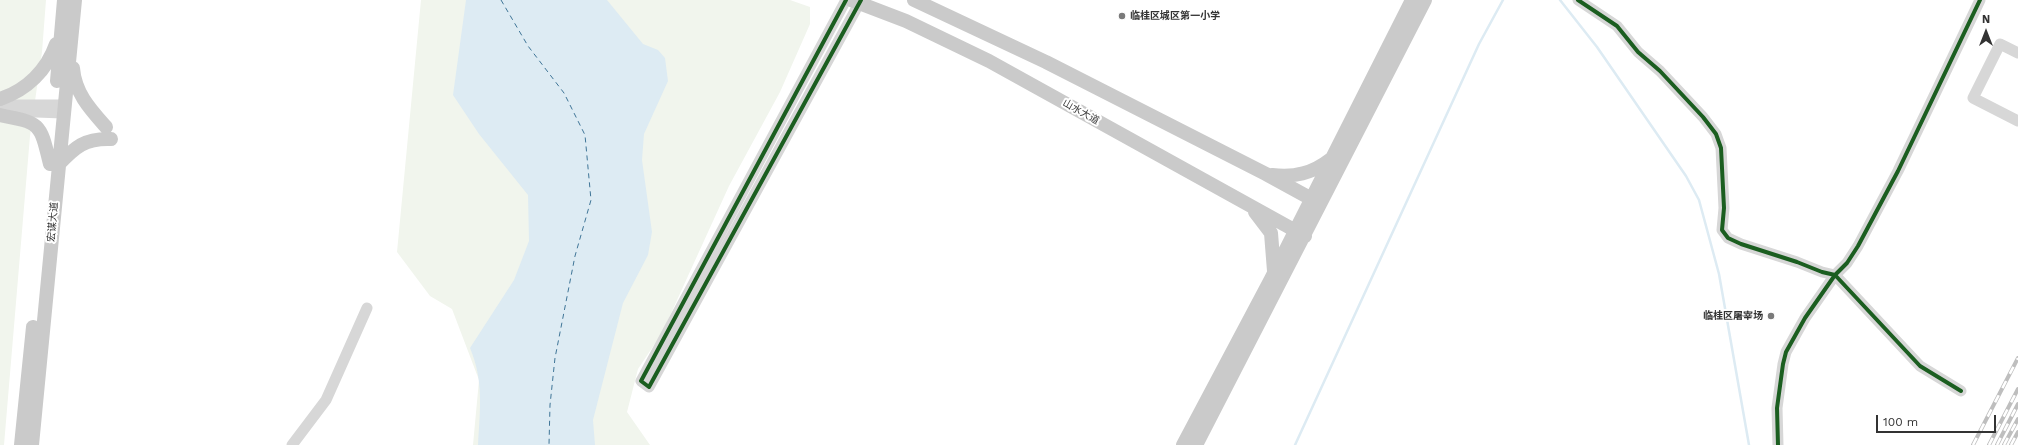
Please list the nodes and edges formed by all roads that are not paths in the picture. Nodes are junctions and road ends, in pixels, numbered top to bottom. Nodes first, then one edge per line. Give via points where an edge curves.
1 (64, 0) edge
2 (75, 0) edge
3 (914, 0) edge
4 (1412, 0) edge
5 (1425, 0) edge
6 (1578, 0) edge
7 (1980, 0) edge
8 (854, 1) edge
9 (62, 26) junction
10 (70, 43) junction
11 (2018, 53) edge
12 (0, 100) edge
13 (0, 105) edge
14 (59, 109) junction
15 (0, 111) edge
16 (0, 115) edge
17 (2018, 121) edge
18 (1332, 157) junction
19 (54, 164) junction
20 (1266, 174) junction
21 (1317, 202) junction
22 (1249, 205) junction
23 (1300, 233) junction
24 (1274, 273) junction
25 (1835, 275) junction
26 (367, 308) dead end
27 (1961, 391) dead end
28 (21, 445) edge
29 (32, 445) edge
30 (292, 445) edge
31 (1183, 445) edge
32 (1196, 445) edge
33 (1778, 445) edge

1 - 9 main road, 宏谋大道
2 - 10 main road, 宏谋大道
3 - 20 main road via 1046,62
4 - 18 main road
5 - 21 main road
6 - 25 street via 1617,26 1638,52 1660,71 1716,134 1721,148 1724,208 1722,230 1728,238
7 - 25 street via 1977,11 1858,246
8 - 8 street via 641,381 649,387
8 - 22 main road, 山水大道 via 906,21 990,61
9 - 12 main road via 53,53 41,72 26,86
9 - 14 main road, 宏谋大道
10 - 14 main road, 宏谋大道
10 - 19 main road via 75,84 84,103 108,133 85,142
11 - 17 street via 2000,44 1973,98
13 - 14 street
14 - 15 street
14 - 19 main road, 宏谋大道
16 - 19 main road via 26,120 35,126 43,136
18 - 20 main road via 1322,166 1296,176
18 - 21 main road
19 - 28 main road, 宏谋大道
19 - 29 main road, 宏谋大道
20 - 21 main road
21 - 23 main road
22 - 23 main road, 山水大道
22 - 24 main road via 1271,233
23 - 24 main road
23 - 32 main road
24 - 31 main road
25 - 27 street via 1920,366
25 - 33 street via 1805,318 1786,352 1777,408
26 - 30 street via 326,400

